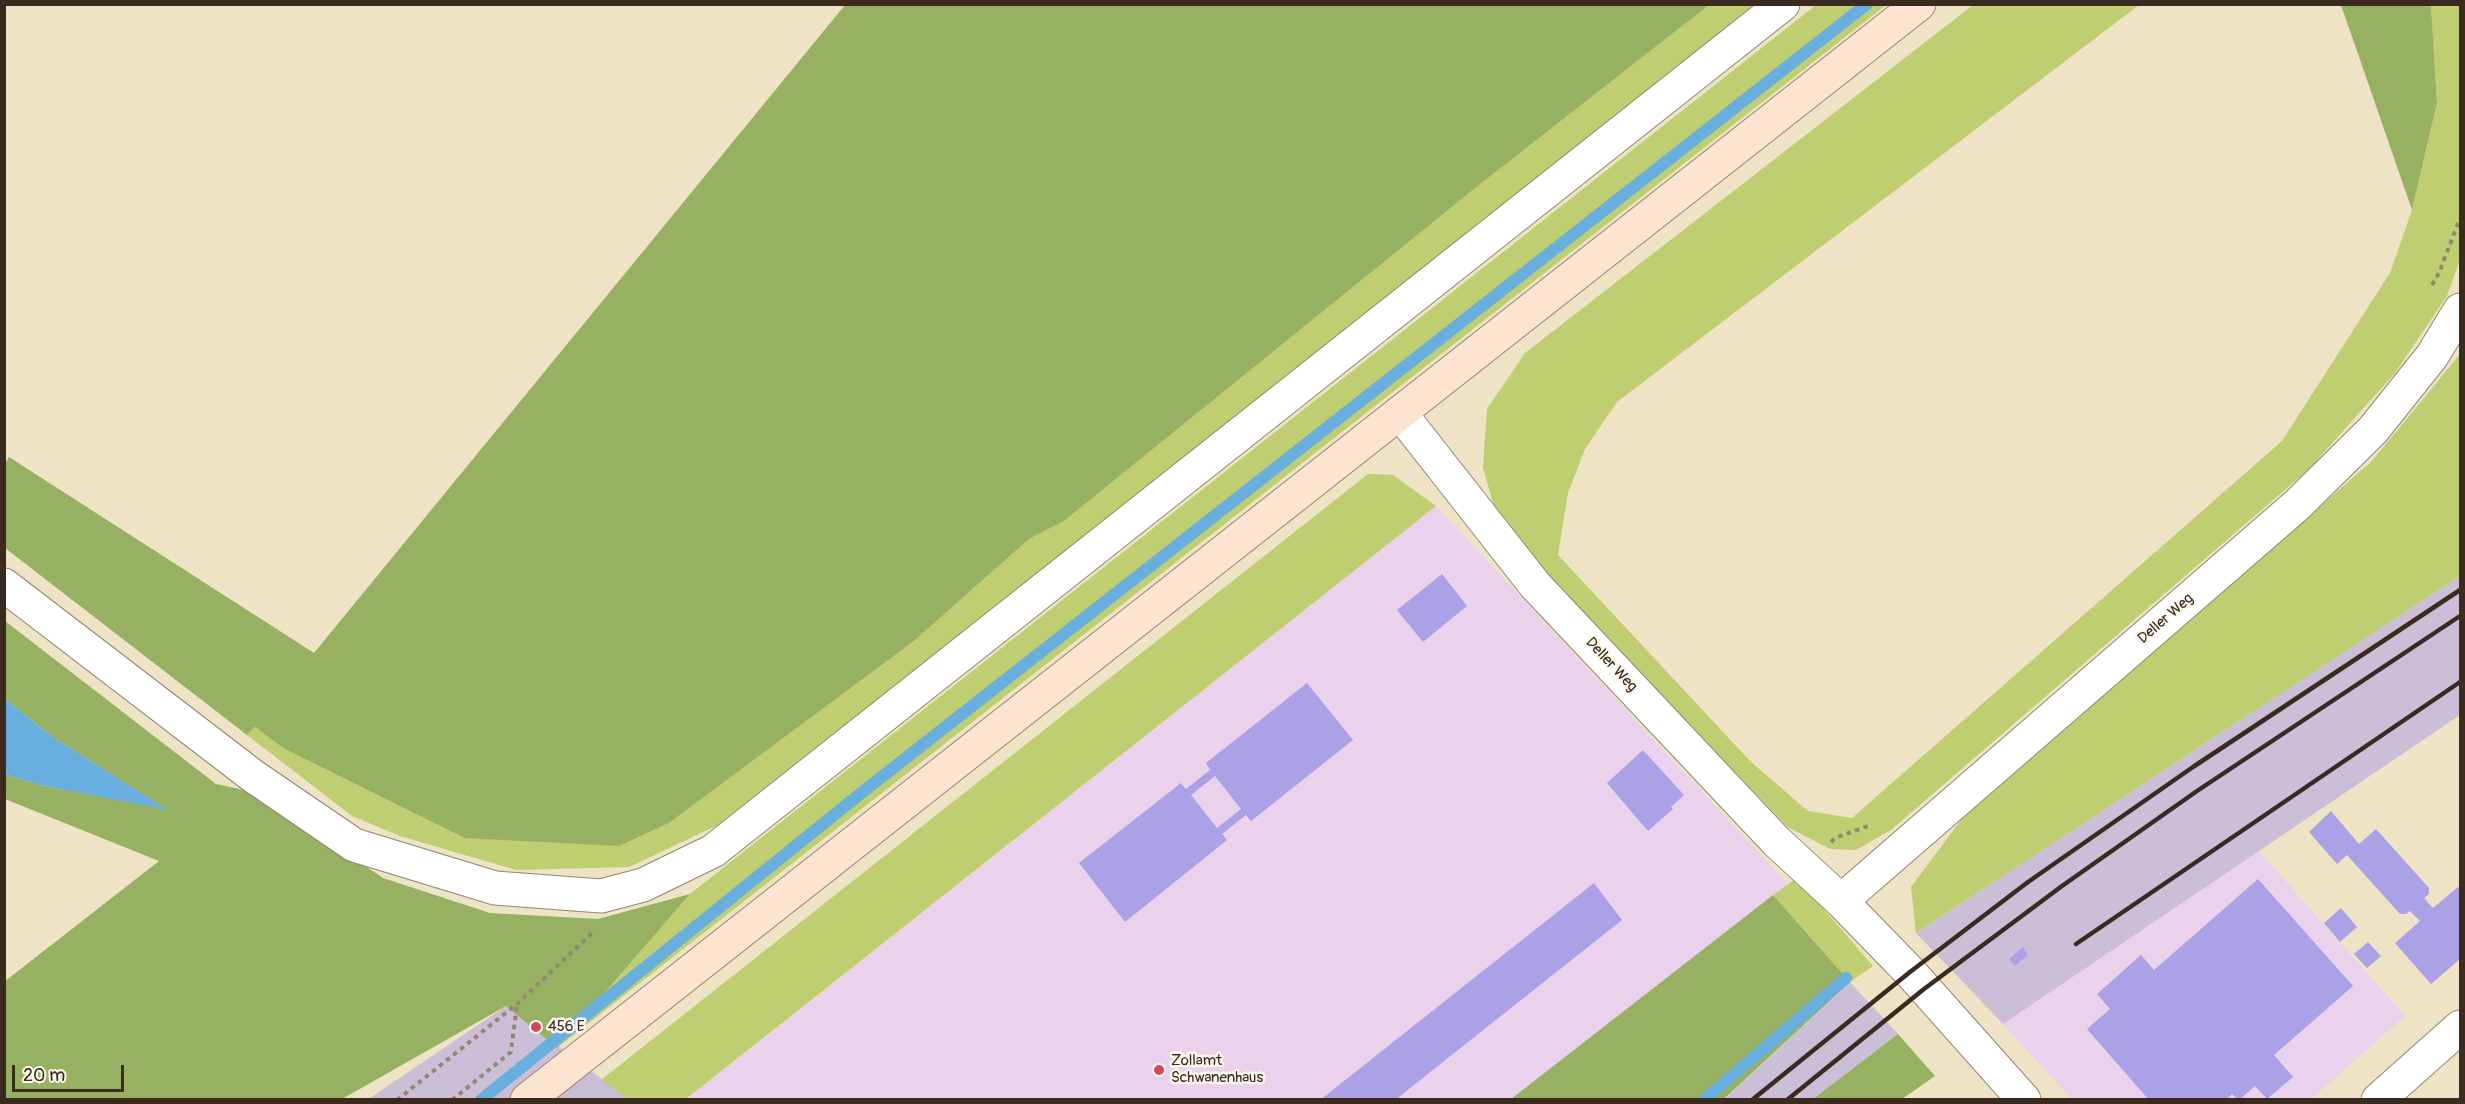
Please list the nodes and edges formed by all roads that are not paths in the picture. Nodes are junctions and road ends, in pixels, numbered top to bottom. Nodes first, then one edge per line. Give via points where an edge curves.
1 (1783, 4) edge
2 (1919, 4) edge
3 (2460, 310) edge
4 (1400, 413) junction
5 (4, 585) edge
6 (1841, 900) junction
7 (2460, 1027) edge
8 (527, 1100) edge
9 (2024, 1100) edge
10 (2378, 1100) edge

1 - 5 street via 713,851 643,885 601,896 495,888 354,845 252,776
2 - 4 main road
3 - 6 street, Deller Weg via 2432,356 2373,430 2297,505
4 - 6 street, Deller Weg via 1535,585 1777,842
4 - 8 main road
6 - 9 street, Deller Weg
7 - 10 street

